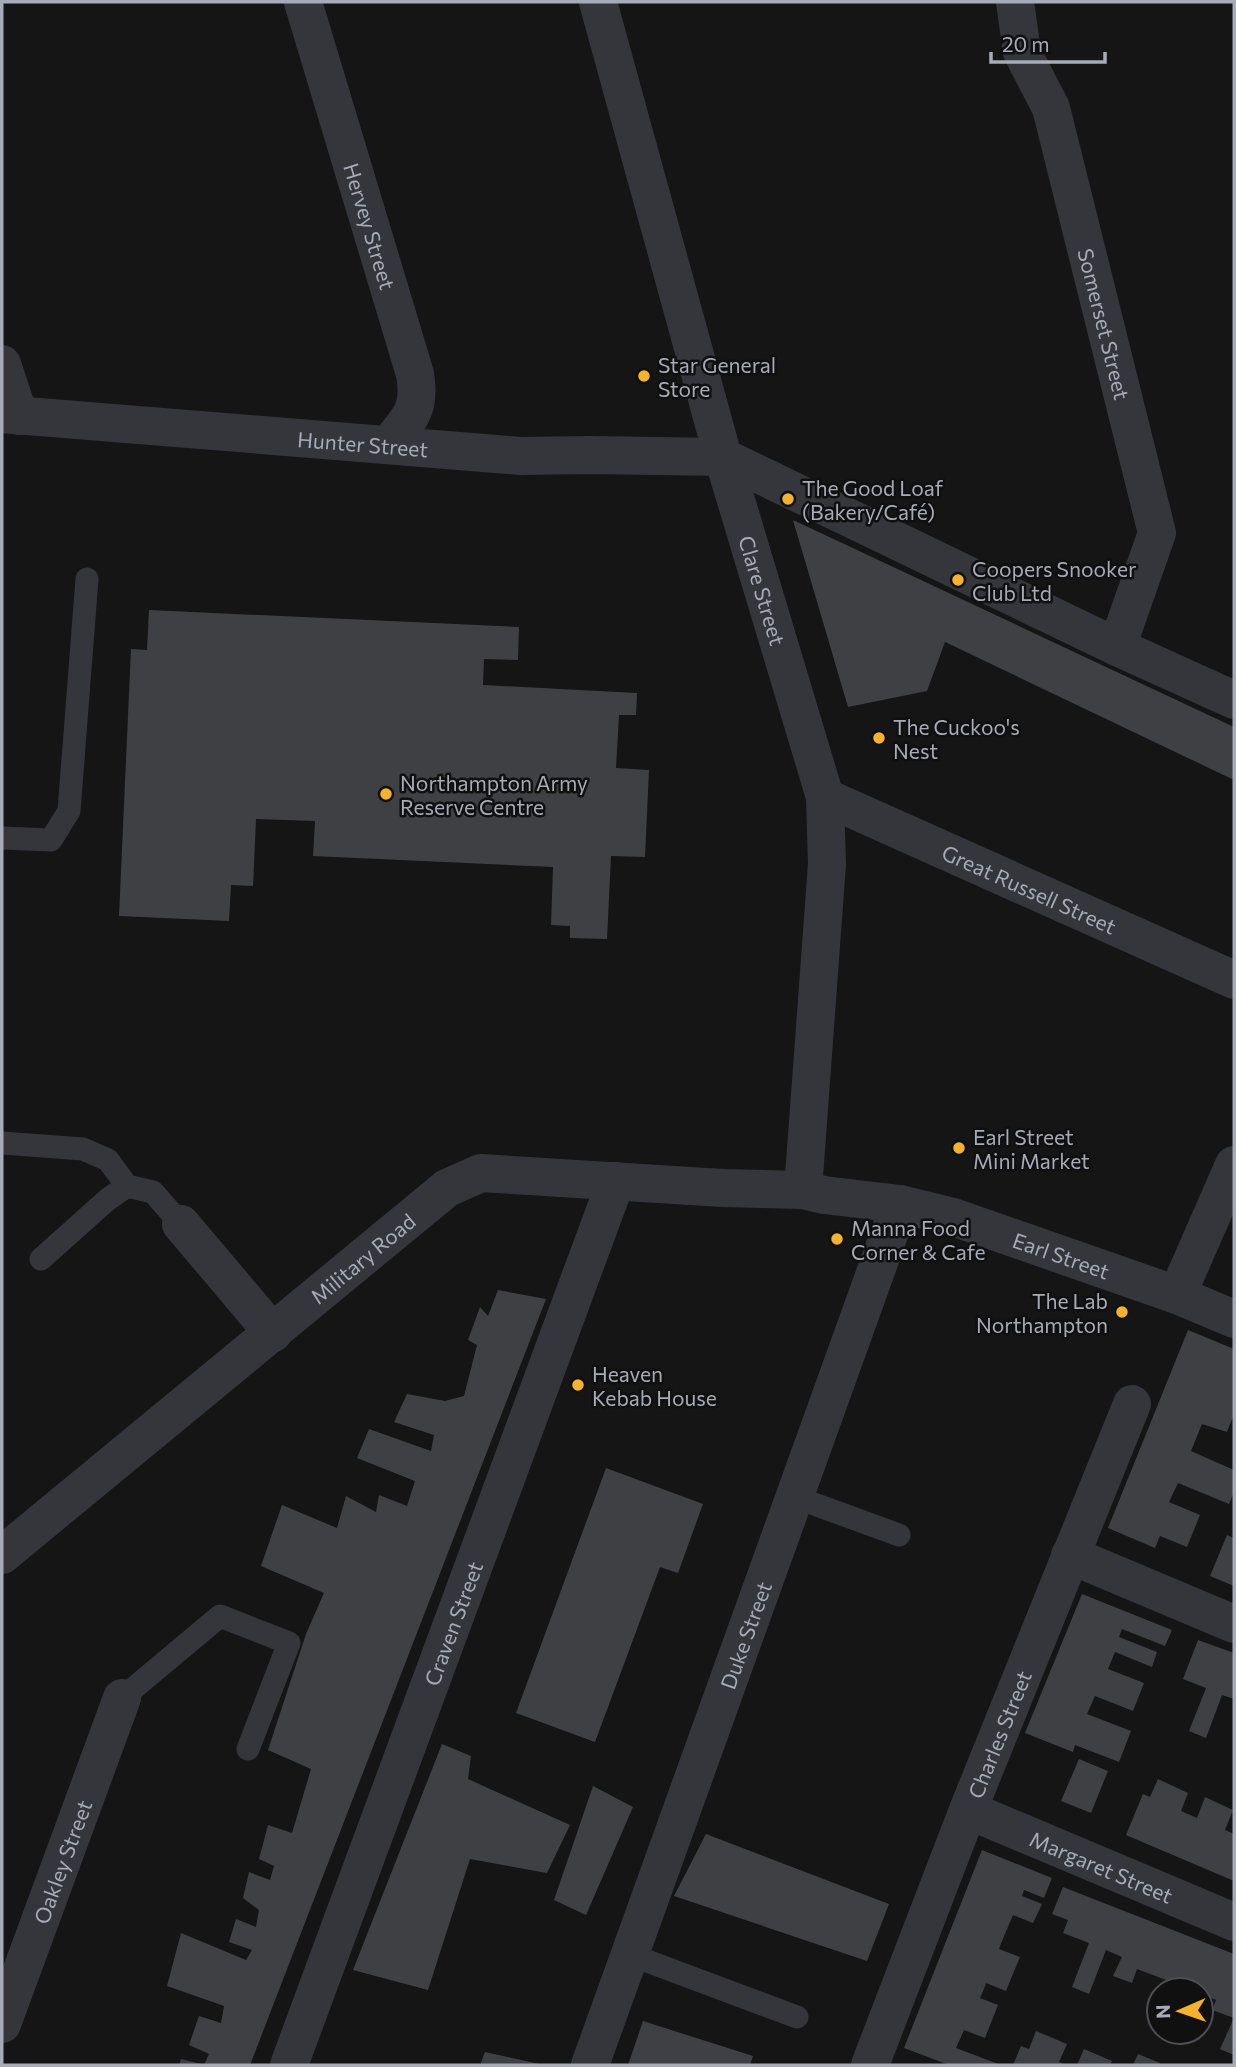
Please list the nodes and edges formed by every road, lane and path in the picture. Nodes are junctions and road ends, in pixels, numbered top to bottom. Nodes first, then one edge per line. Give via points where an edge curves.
1 (303, 2) edge
2 (598, 2) edge
3 (1015, 2) edge
4 (2, 364) edge
5 (10, 415) edge
6 (388, 444) junction
7 (723, 457) junction
8 (88, 579) dead end
9 (1117, 647) junction
10 (1234, 700) edge
11 (825, 797) junction
12 (2, 838) edge
13 (1234, 981) edge
14 (2, 1143) edge
15 (1234, 1165) edge
16 (617, 1181) junction
17 (127, 1186) junction
18 (803, 1190) junction
19 (900, 1204) junction
20 (181, 1224) joint
21 (41, 1259) dead end
22 (1177, 1295) junction
23 (1234, 1319) edge
24 (273, 1333) junction
25 (1132, 1404) dead end
26 (795, 1497) junction
27 (899, 1535) dead end
28 (2, 1555) edge
29 (1070, 1555) junction
30 (1234, 1624) edge
31 (122, 1698) joint
32 (248, 1749) dead end
33 (968, 1810) junction
34 (1234, 1922) edge
35 (631, 1955) junction
36 (797, 2017) dead end
37 (2, 2024) edge
38 (289, 2065) edge
39 (590, 2065) edge
40 (870, 2065) edge

1 - 6 street, Hervey Street via 415,374 416,408
2 - 7 street, Clare Street
3 - 9 street, Somerset Street via 1022,52 1051,108 1157,533
4 - 5 street
5 - 6 street, Hunter Street
6 - 7 street, Hunter Street via 521,456
7 - 9 street
7 - 11 street, Clare Street
8 - 12 lane via 69,811 51,840
9 - 10 street
11 - 13 street, Great Russell Street
11 - 18 street, Clare Street via 827,864
14 - 17 lane via 83,1149 108,1160
15 - 22 street
16 - 18 street, Military Road
16 - 24 street, Military Road via 481,1173 447,1188
16 - 38 street, Craven Street
17 - 20 lane via 153,1192
17 - 21 lane
18 - 19 street, Earl Street
19 - 22 street, Earl Street via 953,1217
19 - 26 street, Duke Street
20 - 24 street
22 - 23 street, Earl Street
24 - 28 street, Military Road
25 - 29 street, Charles Street
26 - 27 lane
26 - 35 street, Duke Street
29 - 30 street
29 - 33 street, Charles Street
31 - 32 lane via 220,1616 289,1643
31 - 37 street, Oakley Street
33 - 34 street, Margaret Street
33 - 40 street, Charles Street
35 - 36 lane
35 - 39 street, Duke Street

